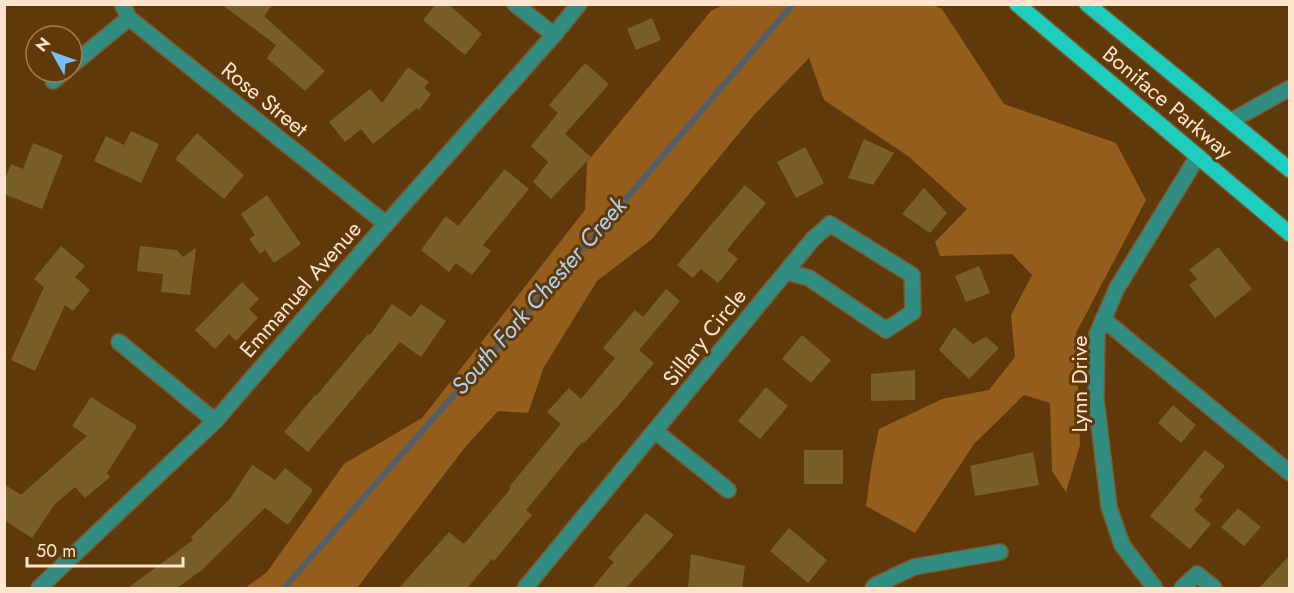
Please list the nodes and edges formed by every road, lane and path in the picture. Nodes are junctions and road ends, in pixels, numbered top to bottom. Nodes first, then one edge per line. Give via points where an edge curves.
1 (515, 4) edge
2 (579, 4) edge
3 (1017, 4) edge
4 (1087, 4) edge
5 (125, 11) edge
6 (554, 35) junction
7 (84, 53) edge
8 (1290, 88) edge
9 (1231, 121) junction
10 (1198, 156) junction
11 (1290, 170) edge
12 (386, 224) junction
13 (1290, 234) edge
14 (787, 272) junction
15 (1103, 318) junction
16 (119, 342) dead end
17 (215, 421) junction
18 (656, 431) junction
19 (1290, 473) edge
20 (728, 490) dead end
21 (1000, 552) dead end
22 (39, 588) edge
23 (525, 588) edge
24 (873, 588) edge
25 (1155, 588) edge
26 (1182, 588) edge
27 (1214, 588) edge

1 - 6 street
2 - 6 street, Emmanuel Avenue
3 - 10 main road, Boniface Parkway
4 - 9 main road, Boniface Parkway
5 - 7 street
5 - 12 street, Rose Street
6 - 12 street, Emmanuel Avenue
8 - 9 street
9 - 11 main road, Boniface Parkway
10 - 13 main road, Boniface Parkway
10 - 15 street, Lynn Drive via 1117,288
12 - 17 street, Emmanuel Avenue
14 - 14 street, Sillary Circle via 830,224 912,275 913,312 886,330 809,278
14 - 18 street, Sillary Circle
15 - 19 street
15 - 25 street, Lynn Drive via 1096,334 1096,399 1109,507 1122,545
16 - 17 street
17 - 22 street, Emmanuel Avenue
18 - 20 street
18 - 23 street, Sillary Circle
21 - 24 street via 914,567
26 - 27 street via 1197,574

